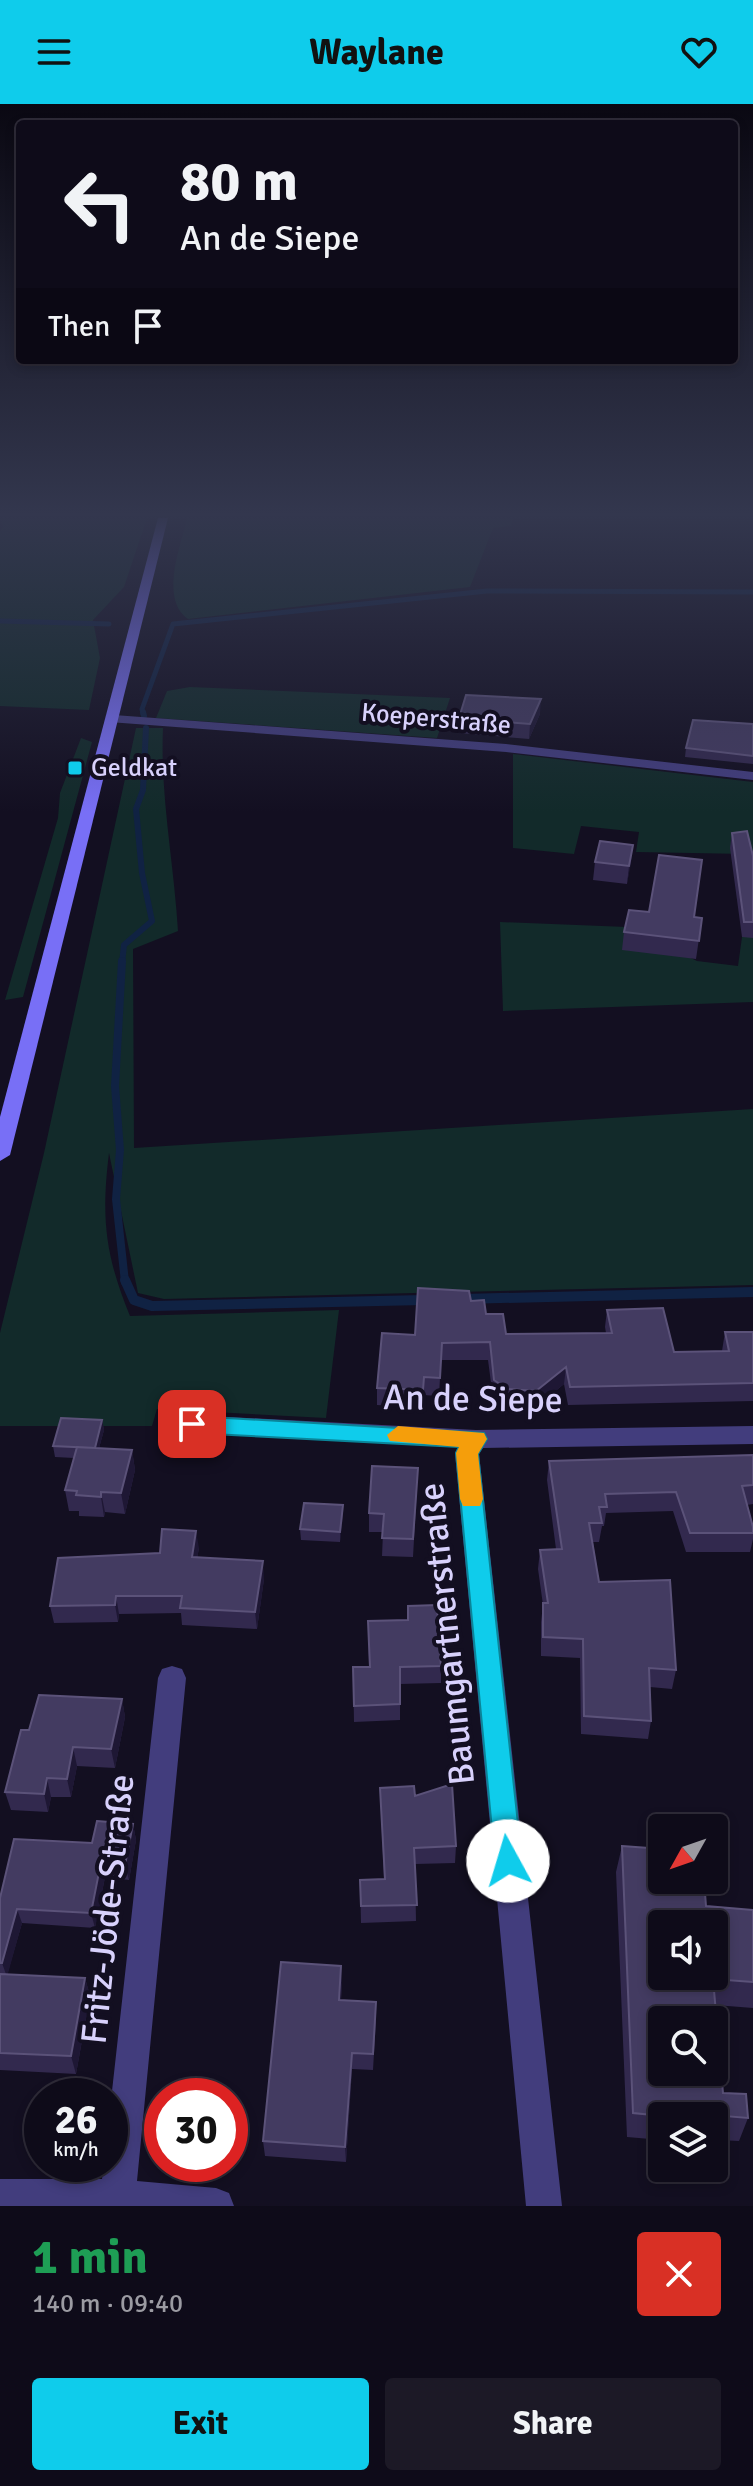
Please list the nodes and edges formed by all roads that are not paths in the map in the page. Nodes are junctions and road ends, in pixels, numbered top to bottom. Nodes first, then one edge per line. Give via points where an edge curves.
1 (139, 616) edge
2 (114, 719) junction
3 (753, 776) edge
4 (0, 1155) edge
5 (192, 1424) dead end
6 (753, 1435) edge
7 (476, 1439) junction
8 (172, 1678) dead end
9 (0, 2197) edge
10 (118, 2197) junction
11 (216, 2206) edge
12 (544, 2206) edge

1 - 2 main road
2 - 3 street, Koeperstraße via 491,747
2 - 4 main road
5 - 7 street, An de Siepe
6 - 7 street, An de Siepe
7 - 12 street, Baumgartnerstraße via 467,1453
8 - 10 street, Fritz-Jöde-Straße
9 - 10 street
10 - 11 street

